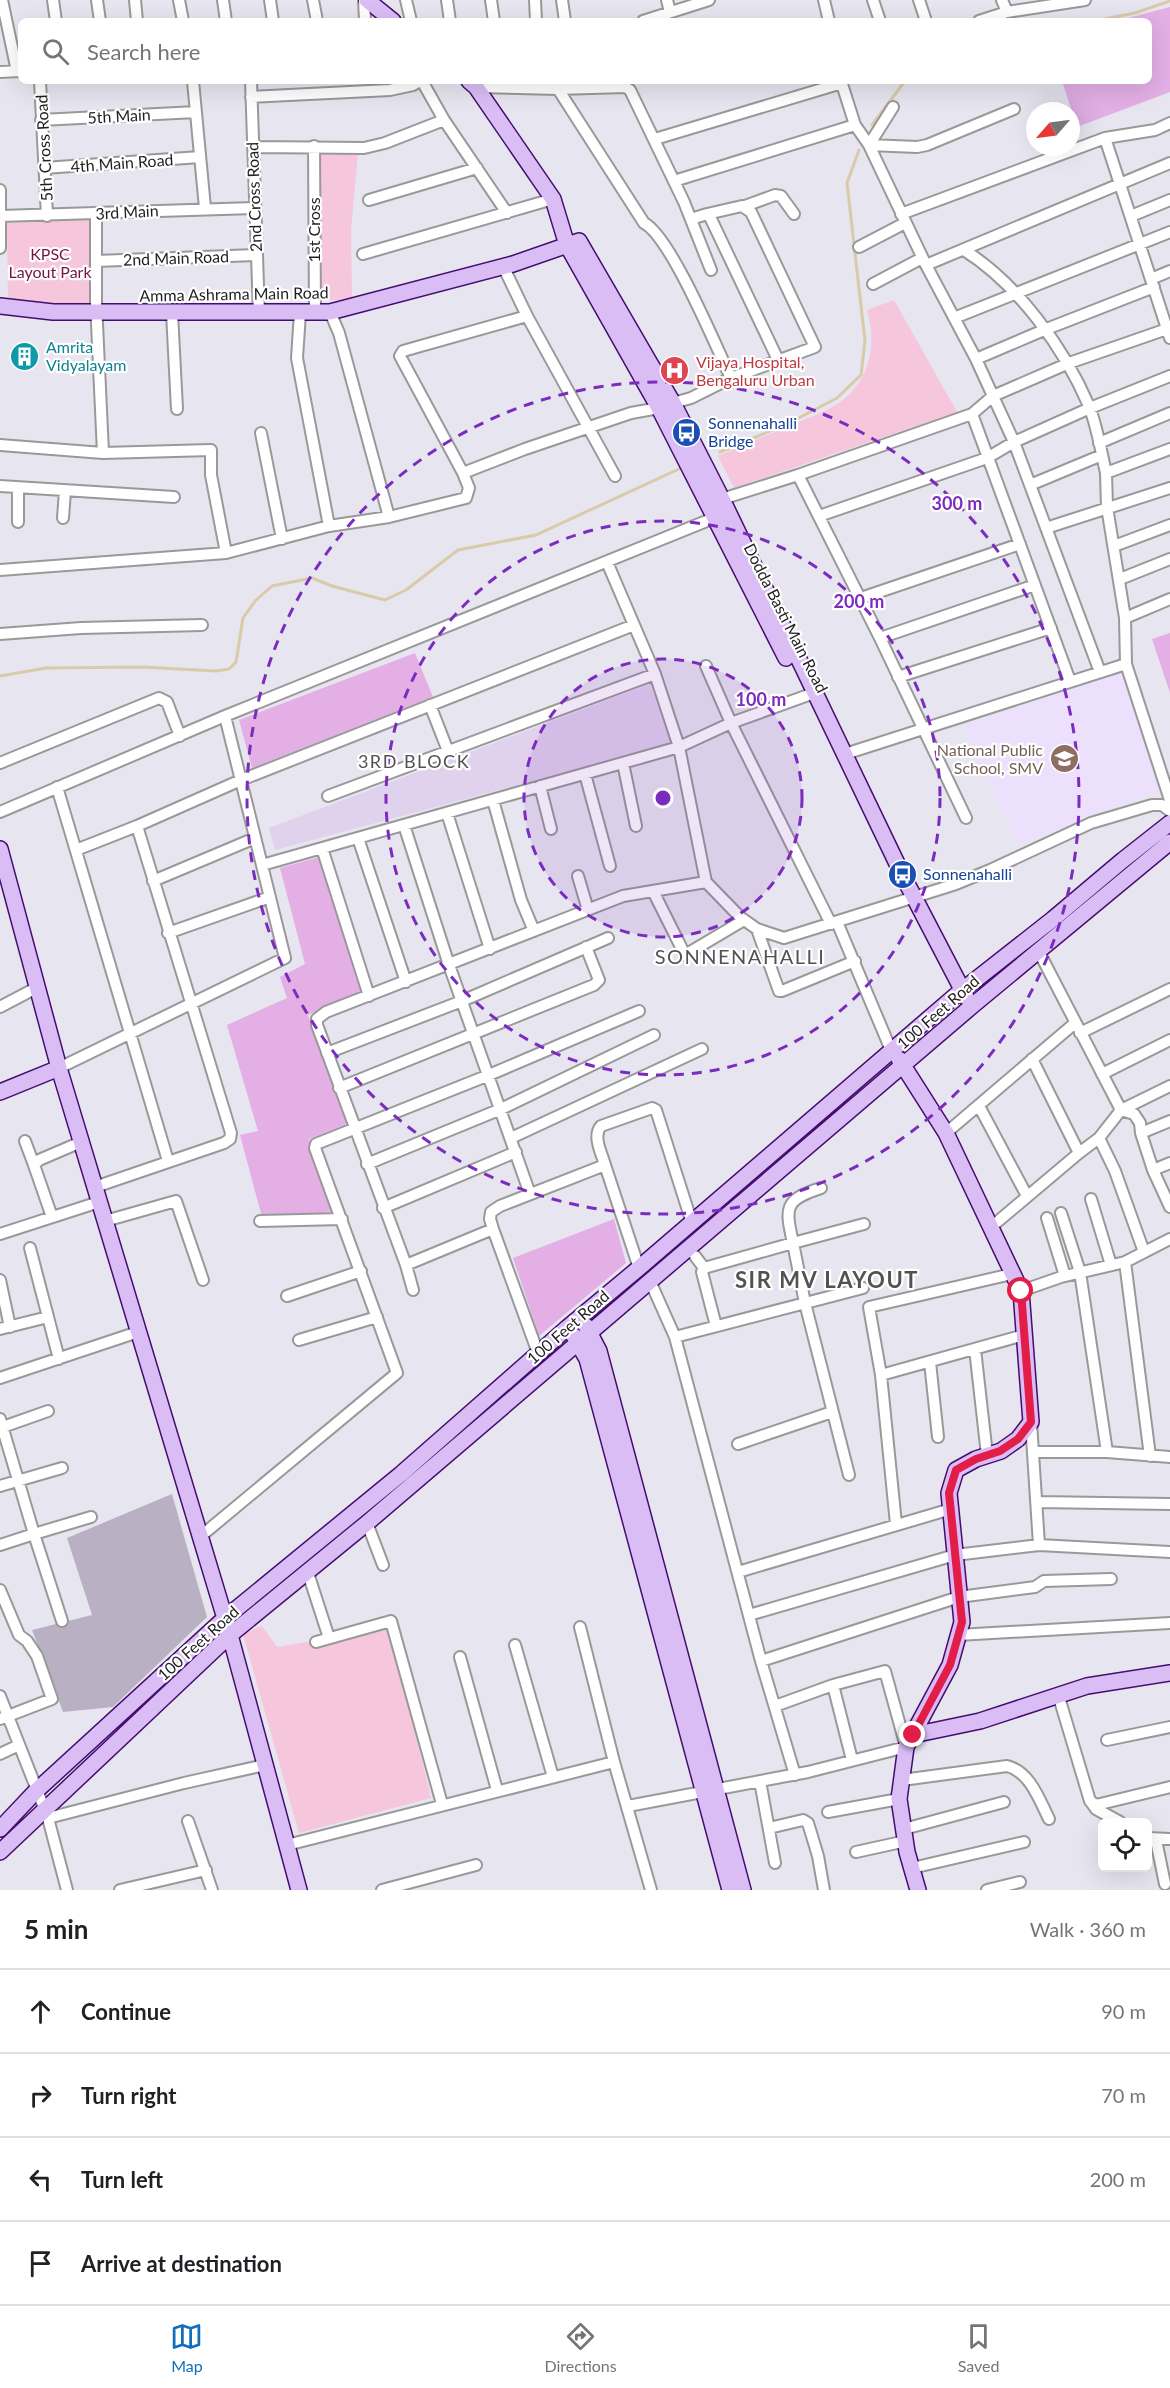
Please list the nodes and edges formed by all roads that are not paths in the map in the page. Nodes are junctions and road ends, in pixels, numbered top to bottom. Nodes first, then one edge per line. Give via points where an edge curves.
1 (2, 0) edge
2 (53, 0) edge
3 (97, 0) edge
4 (135, 0) edge
5 (179, 0) edge
6 (223, 0) edge
7 (270, 0) edge
8 (313, 0) edge
9 (365, 0) edge
10 (406, 0) edge
11 (447, 0) edge
12 (491, 0) edge
13 (535, 0) edge
14 (562, 0) edge
15 (667, 0) edge
16 (709, 0) edge
17 (824, 0) edge
18 (873, 0) edge
19 (920, 0) edge
20 (1002, 0) edge
21 (1085, 0) edge
22 (1051, 3) edge
23 (670, 12) junction
24 (1007, 12) junction
25 (56, 18) edge
26 (100, 18) edge
27 (137, 18) edge
28 (182, 18) edge
29 (226, 18) edge
30 (273, 18) edge
31 (316, 18) edge
32 (365, 18) edge
33 (389, 18) edge
34 (410, 18) edge
35 (450, 18) edge
36 (494, 18) edge
37 (536, 18) edge
38 (565, 18) edge
39 (652, 18) edge
40 (828, 18) edge
41 (879, 18) edge
42 (925, 18) edge
43 (988, 18) edge
44 (4, 34) edge
45 (18, 69) edge
46 (18, 71) edge
47 (0, 72) edge
48 (40, 84) edge
49 (193, 84) edge
50 (251, 84) edge
51 (415, 84) edge
52 (423, 84) edge
53 (473, 84) edge
54 (834, 84) edge
55 (842, 84) edge
56 (558, 89) junction
57 (251, 97) junction
58 (893, 107) dead end
59 (1014, 109) dead end
60 (196, 112) junction
61 (41, 120) junction
62 (444, 120) junction
63 (1170, 123) edge
64 (855, 125) junction
65 (1105, 138) junction
66 (655, 139) junction
67 (869, 145) junction
68 (314, 146) junction
69 (253, 147) junction
70 (200, 157) junction
71 (1170, 163) edge
72 (44, 168) junction
73 (477, 168) junction
74 (674, 181) junction
75 (1120, 184) junction
76 (0, 190) edge
77 (553, 199) junction
78 (369, 200) dead end
79 (1170, 200) edge
80 (746, 206) junction
81 (205, 208) junction
82 (254, 208) junction
83 (507, 213) junction
84 (96, 214) junction
85 (707, 214) junction
86 (794, 214) dead end
87 (1, 216) edge
88 (47, 216) junction
89 (1131, 216) junction
90 (903, 218) junction
91 (691, 219) junction
92 (1170, 232) edge
93 (573, 243) junction
94 (1139, 243) junction
95 (860, 247) dead end
96 (0, 248) edge
97 (964, 250) junction
98 (363, 254) dead end
99 (256, 255) junction
100 (96, 261) junction
101 (924, 262) junction
102 (503, 267) junction
103 (711, 270) dead end
104 (1170, 272) edge
105 (1152, 283) junction
106 (873, 285) dead end
107 (1016, 293) junction
108 (0, 306) edge
109 (1165, 308) edge
110 (97, 313) junction
111 (172, 313) junction
112 (315, 313) junction
113 (259, 314) junction
114 (527, 316) junction
115 (954, 318) junction
116 (1044, 330) junction
117 (1169, 334) edge
118 (976, 359) junction
119 (779, 362) junction
120 (1069, 363) junction
121 (1170, 376) edge
122 (731, 378) junction
123 (993, 396) junction
124 (666, 406) junction
125 (1090, 408) junction
126 (177, 409) dead end
127 (1170, 413) edge
128 (972, 414) junction
129 (588, 427) junction
130 (261, 433) dead end
131 (1014, 442) junction
132 (1099, 443) junction
133 (0, 445) edge
134 (1170, 450) edge
135 (104, 453) junction
136 (1102, 455) junction
137 (987, 458) junction
138 (463, 473) junction
139 (1106, 473) junction
140 (798, 475) junction
141 (615, 476) dead end
142 (1030, 485) junction
143 (0, 486) edge
144 (18, 488) junction
145 (1170, 488) edge
146 (65, 491) junction
147 (174, 497) dead end
148 (1107, 507) junction
149 (722, 509) junction
150 (819, 516) junction
151 (389, 517) junction
152 (63, 518) dead end
153 (18, 522) dead end
154 (1170, 525) edge
155 (329, 526) junction
156 (1046, 528) junction
157 (282, 539) junction
158 (1020, 544) junction
159 (1114, 546) junction
160 (226, 553) junction
161 (1170, 559) edge
162 (607, 562) junction
163 (0, 570) edge
164 (1120, 579) junction
165 (1035, 585) junction
166 (861, 598) junction
167 (1170, 599) edge
168 (1125, 618) junction
169 (202, 625) dead end
170 (634, 625) junction
171 (1051, 628) junction
172 (0, 634) edge
173 (880, 638) junction
174 (1126, 664) junction
175 (706, 666) dead end
176 (1100, 672) junction
177 (655, 674) junction
178 (897, 677) junction
179 (1070, 681) junction
180 (810, 694) junction
181 (430, 705) junction
182 (225, 716) junction
183 (731, 723) junction
184 (922, 728) junction
185 (180, 736) junction
186 (679, 747) junction
187 (448, 752) junction
188 (844, 754) junction
189 (0, 763) edge
190 (623, 763) junction
191 (585, 774) junction
192 (241, 780) junction
193 (540, 786) junction
194 (57, 787) junction
195 (328, 796) dead end
196 (493, 800) junction
197 (1170, 800) edge
198 (1170, 811) edge
199 (0, 812) edge
200 (447, 813) junction
201 (966, 818) dead end
202 (1170, 824) edge
203 (404, 825) junction
204 (137, 826) junction
205 (636, 826) dead end
206 (551, 829) dead end
207 (255, 838) junction
208 (358, 838) junction
209 (1170, 842) edge
210 (322, 848) junction
211 (0, 849) edge
212 (76, 850) junction
213 (262, 865) junction
214 (610, 866) dead end
215 (578, 876) dead end
216 (153, 881) junction
217 (706, 882) junction
218 (653, 891) junction
219 (270, 897) junction
220 (910, 898) junction
221 (588, 910) junction
222 (744, 920) junction
223 (834, 923) junction
224 (757, 929) junction
225 (534, 931) junction
226 (168, 933) junction
227 (608, 938) dead end
228 (586, 947) junction
229 (490, 949) junction
230 (1039, 952) junction
231 (855, 961) junction
232 (449, 965) junction
233 (406, 982) junction
234 (38, 987) junction
235 (1170, 988) edge
236 (958, 993) junction
237 (369, 996) junction
238 (462, 1001) junction
239 (192, 1004) junction
240 (0, 1007) edge
241 (969, 1008) junction
242 (639, 1011) dead end
243 (1078, 1028) junction
244 (131, 1034) junction
245 (654, 1035) dead end
246 (474, 1036) junction
247 (1170, 1040) edge
248 (702, 1049) dead end
249 (891, 1050) junction
250 (327, 1053) junction
251 (1032, 1059) junction
252 (904, 1065) junction
253 (59, 1068) junction
254 (1102, 1074) junction
255 (489, 1075) junction
256 (1170, 1086) edge
257 (339, 1088) junction
258 (0, 1092) edge
259 (979, 1106) junction
260 (501, 1109) junction
261 (1120, 1110) junction
262 (1170, 1121) edge
263 (354, 1128) junction
264 (946, 1133) junction
265 (1141, 1133) junction
266 (511, 1138) junction
267 (1099, 1138) junction
268 (25, 1141) dead end
269 (81, 1142) junction
270 (516, 1152) junction
271 (1079, 1153) junction
272 (168, 1161) junction
273 (1170, 1162) edge
274 (367, 1164) junction
275 (606, 1165) junction
276 (34, 1166) junction
277 (1153, 1170) junction
278 (821, 1188) dead end
279 (530, 1194) junction
280 (97, 1195) junction
281 (1027, 1196) junction
282 (1091, 1198) dead end
283 (1169, 1202) edge
284 (383, 1208) junction
285 (1061, 1213) dead end
286 (52, 1217) junction
287 (1047, 1218) dead end
288 (342, 1219) junction
289 (105, 1221) junction
290 (260, 1221) dead end
291 (692, 1223) junction
292 (864, 1224) dead end
293 (990, 1228) junction
294 (493, 1230) junction
295 (0, 1234) edge
296 (1170, 1241) edge
297 (793, 1243) junction
298 (30, 1248) dead end
299 (1144, 1252) junction
300 (695, 1256) dead end
301 (1125, 1262) junction
302 (406, 1265) junction
303 (1111, 1265) junction
304 (639, 1268) junction
305 (704, 1268) junction
306 (361, 1272) junction
307 (1080, 1272) junction
308 (1012, 1274) junction
309 (1065, 1276) junction
310 (0, 1280) edge
311 (203, 1280) dead end
312 (650, 1281) junction
313 (862, 1288) dead end
314 (413, 1290) dead end
315 (1021, 1291) junction
316 (287, 1296) dead end
317 (805, 1303) junction
318 (48, 1317) junction
319 (377, 1317) junction
320 (581, 1318) junction
321 (716, 1326) junction
322 (5, 1328) edge
323 (567, 1328) junction
324 (138, 1332) junction
325 (1024, 1335) junction
326 (585, 1337) junction
327 (675, 1337) junction
328 (299, 1340) dead end
329 (975, 1349) junction
330 (538, 1353) junction
331 (58, 1359) junction
332 (930, 1362) junction
333 (881, 1376) junction
334 (0, 1378) edge
335 (48, 1411) dead end
336 (832, 1412) junction
337 (1031, 1422) junction
338 (1, 1424) edge
339 (938, 1437) dead end
340 (738, 1444) dead end
341 (1033, 1452) junction
342 (1107, 1452) junction
343 (987, 1455) junction
344 (1150, 1456) junction
345 (1170, 1457) edge
346 (62, 1468) dead end
347 (849, 1474) dead end
348 (18, 1480) junction
349 (0, 1486) edge
350 (1036, 1502) junction
351 (1170, 1504) edge
352 (951, 1509) junction
353 (91, 1517) dead end
354 (367, 1523) junction
355 (896, 1524) junction
356 (34, 1534) junction
357 (201, 1536) junction
358 (0, 1545) edge
359 (1039, 1545) junction
360 (1170, 1552) edge
361 (955, 1555) junction
362 (383, 1565) dead end
363 (738, 1572) junction
364 (308, 1573) junction
365 (1111, 1580) dead end
366 (0, 1590) edge
367 (959, 1597) junction
368 (749, 1615) junction
369 (224, 1619) junction
370 (62, 1621) dead end
371 (1170, 1623) edge
372 (580, 1627) dead end
373 (230, 1635) junction
374 (958, 1635) junction
375 (329, 1638) junction
376 (316, 1642) dead end
377 (515, 1645) dead end
378 (460, 1657) dead end
379 (761, 1661) junction
380 (1170, 1673) edge
381 (833, 1685) junction
382 (1058, 1694) junction
383 (0, 1695) edge
384 (775, 1706) junction
385 (4, 1717) edge
386 (1170, 1727) edge
387 (1107, 1740) dead end
388 (909, 1741) junction
389 (19, 1745) junction
390 (0, 1754) edge
391 (852, 1760) junction
392 (614, 1762) junction
393 (265, 1765) junction
394 (795, 1775) junction
395 (553, 1777) junction
396 (903, 1780) junction
397 (760, 1781) junction
398 (1170, 1787) edge
399 (497, 1790) junction
400 (709, 1790) junction
401 (36, 1791) junction
402 (899, 1799) junction
403 (1004, 1802) dead end
404 (1090, 1802) junction
405 (442, 1804) junction
406 (628, 1806) junction
407 (828, 1812) dead end
408 (47, 1814) junction
409 (1113, 1818) edge
410 (1049, 1820) dead end
411 (188, 1821) dead end
412 (769, 1828) junction
413 (0, 1829) edge
414 (905, 1835) junction
415 (1152, 1839) edge
416 (1170, 1839) edge
417 (1024, 1842) dead end
418 (287, 1845) junction
419 (0, 1852) edge
420 (856, 1852) dead end
421 (775, 1863) dead end
422 (476, 1865) dead end
423 (912, 1868) junction
424 (206, 1870) junction
425 (1020, 1882) dead end
426 (1165, 1884) dead end
427 (67, 1890) edge
428 (120, 1890) edge
429 (212, 1890) edge
430 (299, 1890) edge
431 (382, 1890) edge
432 (651, 1890) edge
433 (730, 1890) edge
434 (743, 1890) edge
435 (824, 1890) edge
436 (918, 1890) edge
437 (987, 1890) edge

1 - 44 street
2 - 25 street
3 - 26 street
4 - 27 street
5 - 28 street
6 - 29 street
7 - 30 street
8 - 31 street
9 - 32 street
9 - 33 street
10 - 34 street
11 - 35 street
12 - 36 street
13 - 37 street
14 - 38 street
15 - 23 street
16 - 23 street
17 - 40 street
18 - 41 street
19 - 42 street
20 - 24 street
21 - 22 street
22 - 24 street
23 - 39 street
24 - 43 street
44 - 45 street
46 - 47 street
48 - 61 street, 5th Cross Road
49 - 60 street
50 - 57 street, 2nd Cross Road
51 - 57 street via 390,90
52 - 62 street
53 - 56 street
53 - 77 street
54 - 66 street
55 - 64 street
56 - 66 street via 625,87
56 - 122 street via 644,222 675,261
57 - 69 street, 2nd Cross Road
58 - 67 street
59 - 67 street via 927,145
60 - 61 street, 5th Main
60 - 70 street
61 - 72 street, 5th Cross Road
62 - 68 street via 373,146
62 - 73 street
63 - 65 street via 1155,130
64 - 67 street
64 - 74 street
65 - 75 street
65 - 90 street
66 - 74 street
67 - 90 street
68 - 69 street
68 - 112 street, 1st Cross
69 - 82 street, 2nd Cross Road
70 - 72 street, 4th Main Road
70 - 81 street
71 - 75 street
72 - 88 street, 5th Cross Road
73 - 78 street
73 - 83 street
74 - 91 street
75 - 89 street
75 - 97 street
76 - 87 street
77 - 83 street
77 - 93 street, Dodda Basti Main Road via 559,220
79 - 89 street
80 - 85 street
80 - 86 street via 781,196
80 - 119 street via 815,347
81 - 82 street, 3rd Main
81 - 84 street, 3rd Main
82 - 99 street, 2nd Cross Road
83 - 98 street
84 - 88 street, 3rd Main
84 - 100 street
85 - 91 street
85 - 119 street
87 - 88 street, 3rd Main
87 - 96 street
89 - 94 street
90 - 95 street
90 - 101 street
91 - 103 street
92 - 94 street
93 - 102 street, Amma Ashrama Main Road
93 - 124 street, Dodda Basti Main Road
94 - 105 street
94 - 107 street
97 - 101 street
97 - 107 street via 983,261
99 - 100 street, 2nd Main Road
99 - 113 street, 2nd Cross Road
100 - 110 street
101 - 106 street
101 - 115 street
102 - 112 street, Amma Ashrama Main Road
102 - 114 street
104 - 105 street
105 - 109 street
105 - 116 street
107 - 115 street
107 - 116 street
108 - 110 street, Amma Ashrama Main Road
109 - 117 street
110 - 111 street, Amma Ashrama Main Road
110 - 135 street
111 - 113 street, Amma Ashrama Main Road
111 - 126 street
112 - 113 street, Amma Ashrama Main Road
112 - 151 street via 339,333
112 - 155 street, 1st Cross via 297,358
114 - 129 street
114 - 138 street via 403,351 400,356
115 - 118 street
116 - 118 street
116 - 120 street
117 - 120 street
118 - 123 street
119 - 122 street
120 - 123 street
120 - 125 street
121 - 125 street
122 - 124 street
123 - 128 street
123 - 131 street
124 - 129 street
124 - 149 street, Dodda Basti Main Road
124 - 149 street, Dodda Basti Main Road via 695,447
125 - 131 street
125 - 132 street
127 - 132 street
128 - 137 street
128 - 140 street
129 - 138 street
129 - 141 street
130 - 157 street
131 - 137 street
131 - 142 street
132 - 136 street
133 - 135 street
134 - 139 street
135 - 160 street via 211,450 211,475
136 - 139 street
136 - 142 street
137 - 150 street
137 - 158 street
138 - 151 street via 469,488 466,498
139 - 148 street
140 - 149 street
140 - 150 street
142 - 156 street
143 - 144 street
144 - 146 street
144 - 153 street
145 - 148 street
146 - 147 street
146 - 152 street
148 - 156 street
148 - 159 street
149 - 162 street
149 - 180 street, Dodda Basti Main Road
150 - 166 street
151 - 155 street
154 - 159 street
155 - 157 street
156 - 176 street
157 - 160 street
158 - 165 street
158 - 166 street
159 - 164 street
160 - 163 street
161 - 164 street
162 - 170 street
162 - 182 street
164 - 168 street
165 - 171 street
165 - 173 street
166 - 173 street
167 - 168 street
168 - 174 street
169 - 172 street
170 - 177 street
170 - 181 street
171 - 178 street
171 - 179 street
173 - 178 street
174 - 176 street
174 - 197 street
175 - 183 street
176 - 179 street
177 - 186 street
177 - 187 street
178 - 184 street
179 - 184 street
180 - 183 street
180 - 188 street, Dodda Basti Main Road
180 - 220 street, Dodda Basti Main Road
181 - 187 street
181 - 192 street
182 - 185 street
182 - 192 street
183 - 186 street
183 - 223 street
184 - 188 street
184 - 201 street
185 - 189 street via 167,702 159,698
185 - 194 street
186 - 190 street
186 - 217 street
187 - 195 street
188 - 220 street, Dodda Basti Main Road
190 - 191 street
190 - 205 street
191 - 193 street
191 - 214 street
192 - 204 street
192 - 207 street
193 - 196 street
193 - 206 street
194 - 199 street
194 - 212 street
196 - 200 street
196 - 225 street via 521,900
198 - 220 street via 1162,805 1152,805 1090,823 990,870
200 - 203 street
200 - 229 street
202 - 236 street, 100 Feet Road
203 - 208 street
203 - 232 street
204 - 212 street
204 - 216 street
207 - 213 street
207 - 216 street
208 - 210 street
208 - 233 street
209 - 230 street, 100 Feet Road
210 - 213 street
210 - 237 street
211 - 234 street
212 - 244 street
213 - 219 street
215 - 221 street
216 - 226 street
217 - 218 street
217 - 222 street
218 - 221 street via 623,896
218 - 222 street via 685,955
219 - 226 street
219 - 239 street via 285,958
220 - 223 street
220 - 236 street, Dodda Basti Main Road
221 - 225 street
222 - 224 street
223 - 224 street via 784,938
223 - 231 street
224 - 231 street via 782,992
225 - 229 street
226 - 239 street
227 - 228 street
228 - 238 street
228 - 246 street via 599,980 596,984
229 - 232 street
230 - 241 street, 100 Feet Road
230 - 243 street
231 - 249 street
232 - 233 street
232 - 238 street
233 - 237 street
234 - 240 street
234 - 253 street
235 - 243 street
236 - 241 street, Dodda Basti Main Road
236 - 249 street, 100 Feet Road
237 - 250 street via 319,1016 317,1025
238 - 246 street
238 - 250 street
239 - 244 street
239 - 272 street via 231,1133 225,1143
241 - 252 street, 100 Feet Road
242 - 255 street
243 - 251 street
243 - 254 street
244 - 253 street
244 - 272 street
245 - 260 street
246 - 255 street
246 - 257 street
247 - 254 street
248 - 266 street
249 - 252 street
249 - 291 street, 100 Feet Road
250 - 257 street
251 - 259 street
251 - 271 street
252 - 264 street
252 - 312 street, 100 Feet Road
253 - 258 street
253 - 269 street
254 - 261 street
255 - 260 street
255 - 263 street
256 - 261 street
257 - 263 street
259 - 264 street
259 - 281 street
260 - 266 street
260 - 274 street
261 - 265 street via 1134,1114
261 - 267 street
262 - 265 street
263 - 274 street
263 - 288 street via 315,1146
264 - 293 street
265 - 277 street
266 - 270 street
267 - 271 street
267 - 299 street
268 - 276 street
269 - 276 street via 39,1160
269 - 280 street
270 - 279 street
270 - 284 street
271 - 281 street
272 - 280 street
273 - 277 street
274 - 284 street
275 - 279 street
275 - 291 street via 597,1130 652,1108 656,1110
275 - 304 street
276 - 286 street
277 - 283 street
278 - 297 street via 796,1199 790,1206 787,1217
279 - 294 street via 491,1212
280 - 286 street
280 - 289 street
281 - 293 street
282 - 303 street
284 - 302 street
285 - 307 street
286 - 295 street
287 - 309 street
288 - 290 street
288 - 306 street
289 - 311 street via 177,1201
289 - 324 street
291 - 304 street, 100 Feet Road
292 - 297 street
293 - 308 street
294 - 302 street
294 - 330 street
296 - 299 street
297 - 305 street
297 - 317 street
298 - 318 street
299 - 301 street
300 - 305 street
301 - 303 street
301 - 344 street
302 - 314 street
303 - 307 street
304 - 320 street, 100 Feet Road
305 - 321 street
306 - 316 street
306 - 319 street
307 - 309 street
307 - 342 street
308 - 315 street
308 - 333 street via 869,1307
309 - 315 street
310 - 322 street
312 - 326 street, 100 Feet Road
312 - 327 street
313 - 317 street
315 - 325 street
317 - 321 street
317 - 336 street
318 - 322 street
318 - 331 street
319 - 328 street
319 - 357 street via 397,1373
320 - 323 street, 100 Feet Road
320 - 326 street
321 - 327 street
323 - 326 street
323 - 330 street, 100 Feet Road
324 - 331 street
324 - 357 street
325 - 329 street
325 - 337 street
326 - 354 street, 100 Feet Road
326 - 400 street via 599,1351
327 - 363 street
329 - 332 street
329 - 343 street
330 - 369 street, 100 Feet Road via 401,1474
331 - 334 street
332 - 333 street
332 - 339 street
333 - 355 street
335 - 338 street
336 - 340 street
336 - 347 street
337 - 341 street
337 - 343 street via 1018,1439
338 - 348 street
341 - 342 street
341 - 350 street
342 - 344 street
343 - 352 street via 956,1470 949,1493
344 - 345 street
346 - 348 street
348 - 349 street
348 - 356 street
350 - 351 street
350 - 359 street
352 - 355 street
352 - 361 street
353 - 356 street
354 - 362 street
354 - 364 street, 100 Feet Road
355 - 363 street
356 - 358 street
356 - 370 street
357 - 369 street
359 - 360 street
359 - 361 street
361 - 367 street
361 - 368 street
363 - 368 street
364 - 373 street, 100 Feet Road
364 - 375 street
365 - 367 street via 1044,1581 1035,1587
366 - 385 street via 19,1635 37,1656 52,1699
367 - 374 street via 962,1622
367 - 379 street
368 - 379 street
369 - 373 street
369 - 401 street, 100 Feet Road
371 - 374 street
372 - 392 street
373 - 393 street
373 - 408 street, 100 Feet Road
374 - 388 street via 950,1665
375 - 376 street
375 - 405 street via 391,1621
377 - 395 street
378 - 399 street
379 - 384 street
380 - 382 street
381 - 384 street
381 - 388 street via 885,1671
381 - 391 street
382 - 388 street
382 - 404 street
383 - 385 street
384 - 394 street
385 - 389 street
386 - 387 street
388 - 391 street
388 - 396 street
389 - 390 street
389 - 401 street
391 - 394 street
392 - 395 street
392 - 406 street
393 - 408 street
393 - 418 street
394 - 397 street
395 - 399 street
396 - 402 street
396 - 410 street via 1007,1766 1026,1777
397 - 400 street
397 - 412 street
398 - 404 street via 1096,1805
399 - 405 street
400 - 406 street
400 - 433 street
400 - 434 street
401 - 408 street
401 - 413 street, 100 Feet Road
402 - 407 street
402 - 414 street
403 - 414 street
404 - 409 street
405 - 418 street
406 - 432 street
408 - 419 street, 100 Feet Road
408 - 427 street
411 - 424 street
412 - 421 street
412 - 435 street via 803,1820 808,1823
414 - 420 street
414 - 423 street
415 - 416 street
415 - 426 street
417 - 423 street
418 - 430 street
422 - 431 street
423 - 436 street
424 - 428 street
424 - 429 street
425 - 437 street

